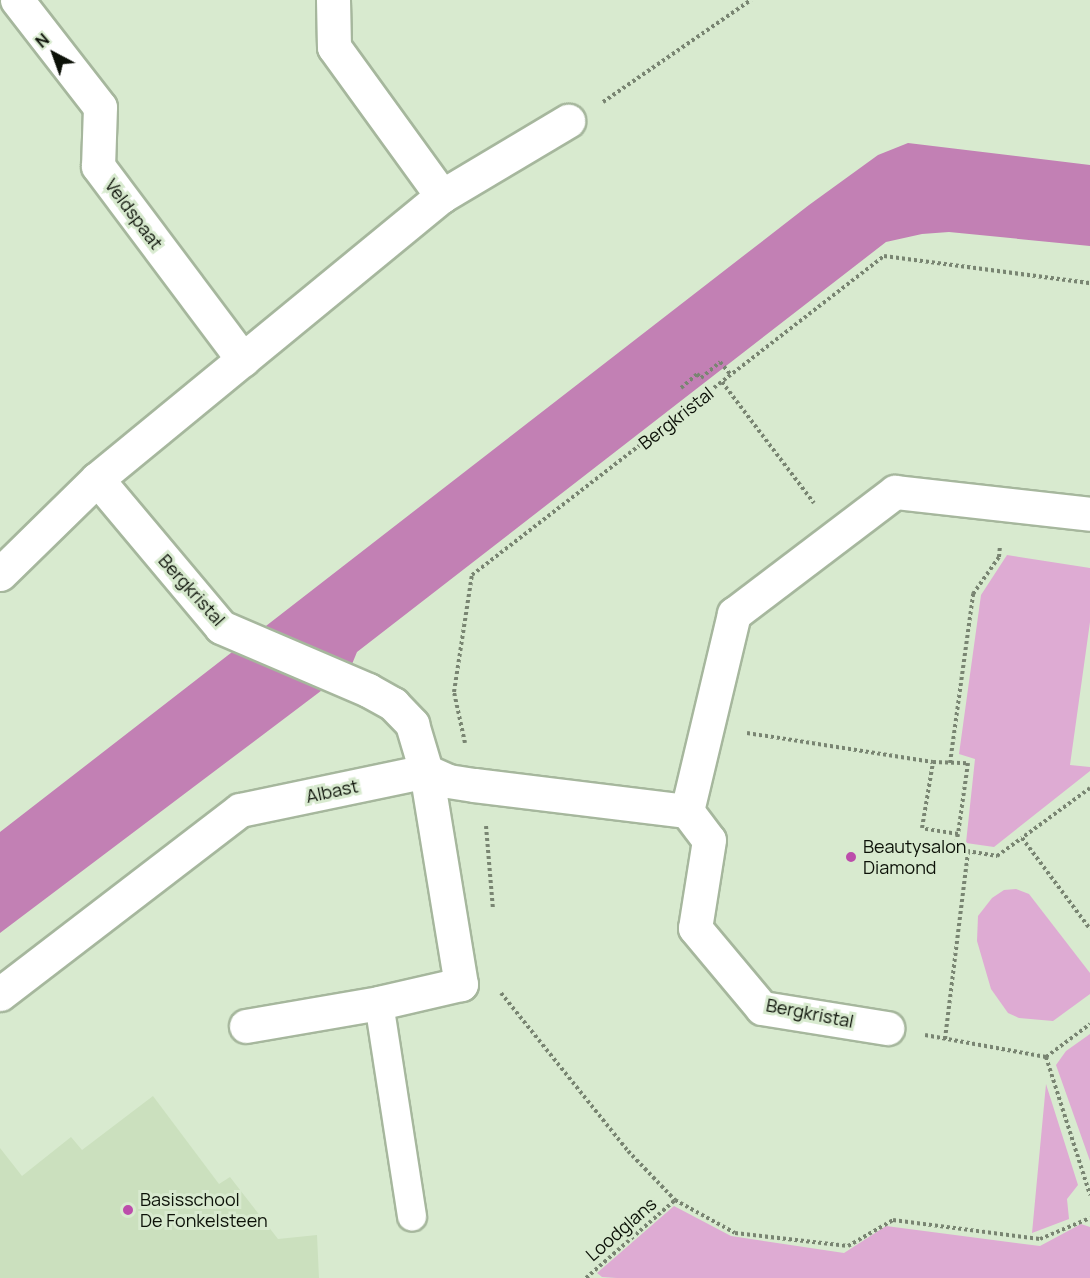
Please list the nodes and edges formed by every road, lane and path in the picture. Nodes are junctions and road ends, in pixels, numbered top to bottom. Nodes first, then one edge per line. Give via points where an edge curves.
1 (17, 0) edge
2 (333, 0) edge
3 (751, 0) edge
4 (568, 121) joint
5 (442, 196) junction
6 (1090, 283) edge
7 (243, 360) junction
8 (731, 375) junction
9 (722, 382) junction
10 (681, 388) dead end
11 (97, 479) junction
12 (1006, 505) junction
13 (1090, 514) edge
14 (838, 535) junction
15 (2, 567) edge
16 (707, 727) junction
17 (933, 762) junction
18 (950, 763) junction
19 (426, 771) junction
20 (478, 785) junction
21 (1090, 788) edge
22 (687, 811) junction
23 (958, 834) junction
24 (1022, 838) junction
25 (969, 852) junction
26 (493, 914) dead end
27 (1090, 929) edge
28 (498, 985) dead end
29 (0, 994) edge
30 (379, 1003) junction
31 (1090, 1023) edge
32 (246, 1026) dead end
33 (886, 1028) joint
34 (945, 1039) junction
35 (1046, 1057) junction
36 (1090, 1195) edge
37 (675, 1200) junction
38 (412, 1216) dead end
39 (1090, 1218) edge
40 (586, 1278) edge

1 - 7 street, Veldspaat via 100,107 98,166
2 - 5 street via 334,47
3 - 4 path via 613,96
4 - 5 street
5 - 7 street
6 - 8 path, Bergkristal via 884,256
7 - 11 street
8 - 9 path, Bergkristal
8 - 10 path via 720,362
9 - 14 path
9 - 20 path, Bergkristal via 472,575 454,692
11 - 15 street
11 - 19 street, Bergkristal via 221,627 393,704 412,723
12 - 13 street
12 - 14 street via 895,492
12 - 18 path via 999,557 973,594
14 - 16 street via 734,614
16 - 17 path
16 - 22 street
17 - 18 path
17 - 23 path via 922,828
18 - 23 path via 968,763
19 - 20 street via 448,781
19 - 29 street, Albast via 240,810
19 - 30 street via 461,984
20 - 22 street
20 - 26 path, Bergkristal
21 - 24 path
22 - 33 street, Bergkristal via 709,840 695,928 762,1008
23 - 25 path via 955,849
24 - 25 path via 997,856
24 - 27 path
25 - 34 path
28 - 37 path via 503,998 613,1133
30 - 32 street
30 - 38 street
31 - 35 path
33 - 34 path
34 - 35 path
35 - 36 path
37 - 39 path via 735,1233 848,1246 893,1220 1040,1239
37 - 40 path, Loodglans

